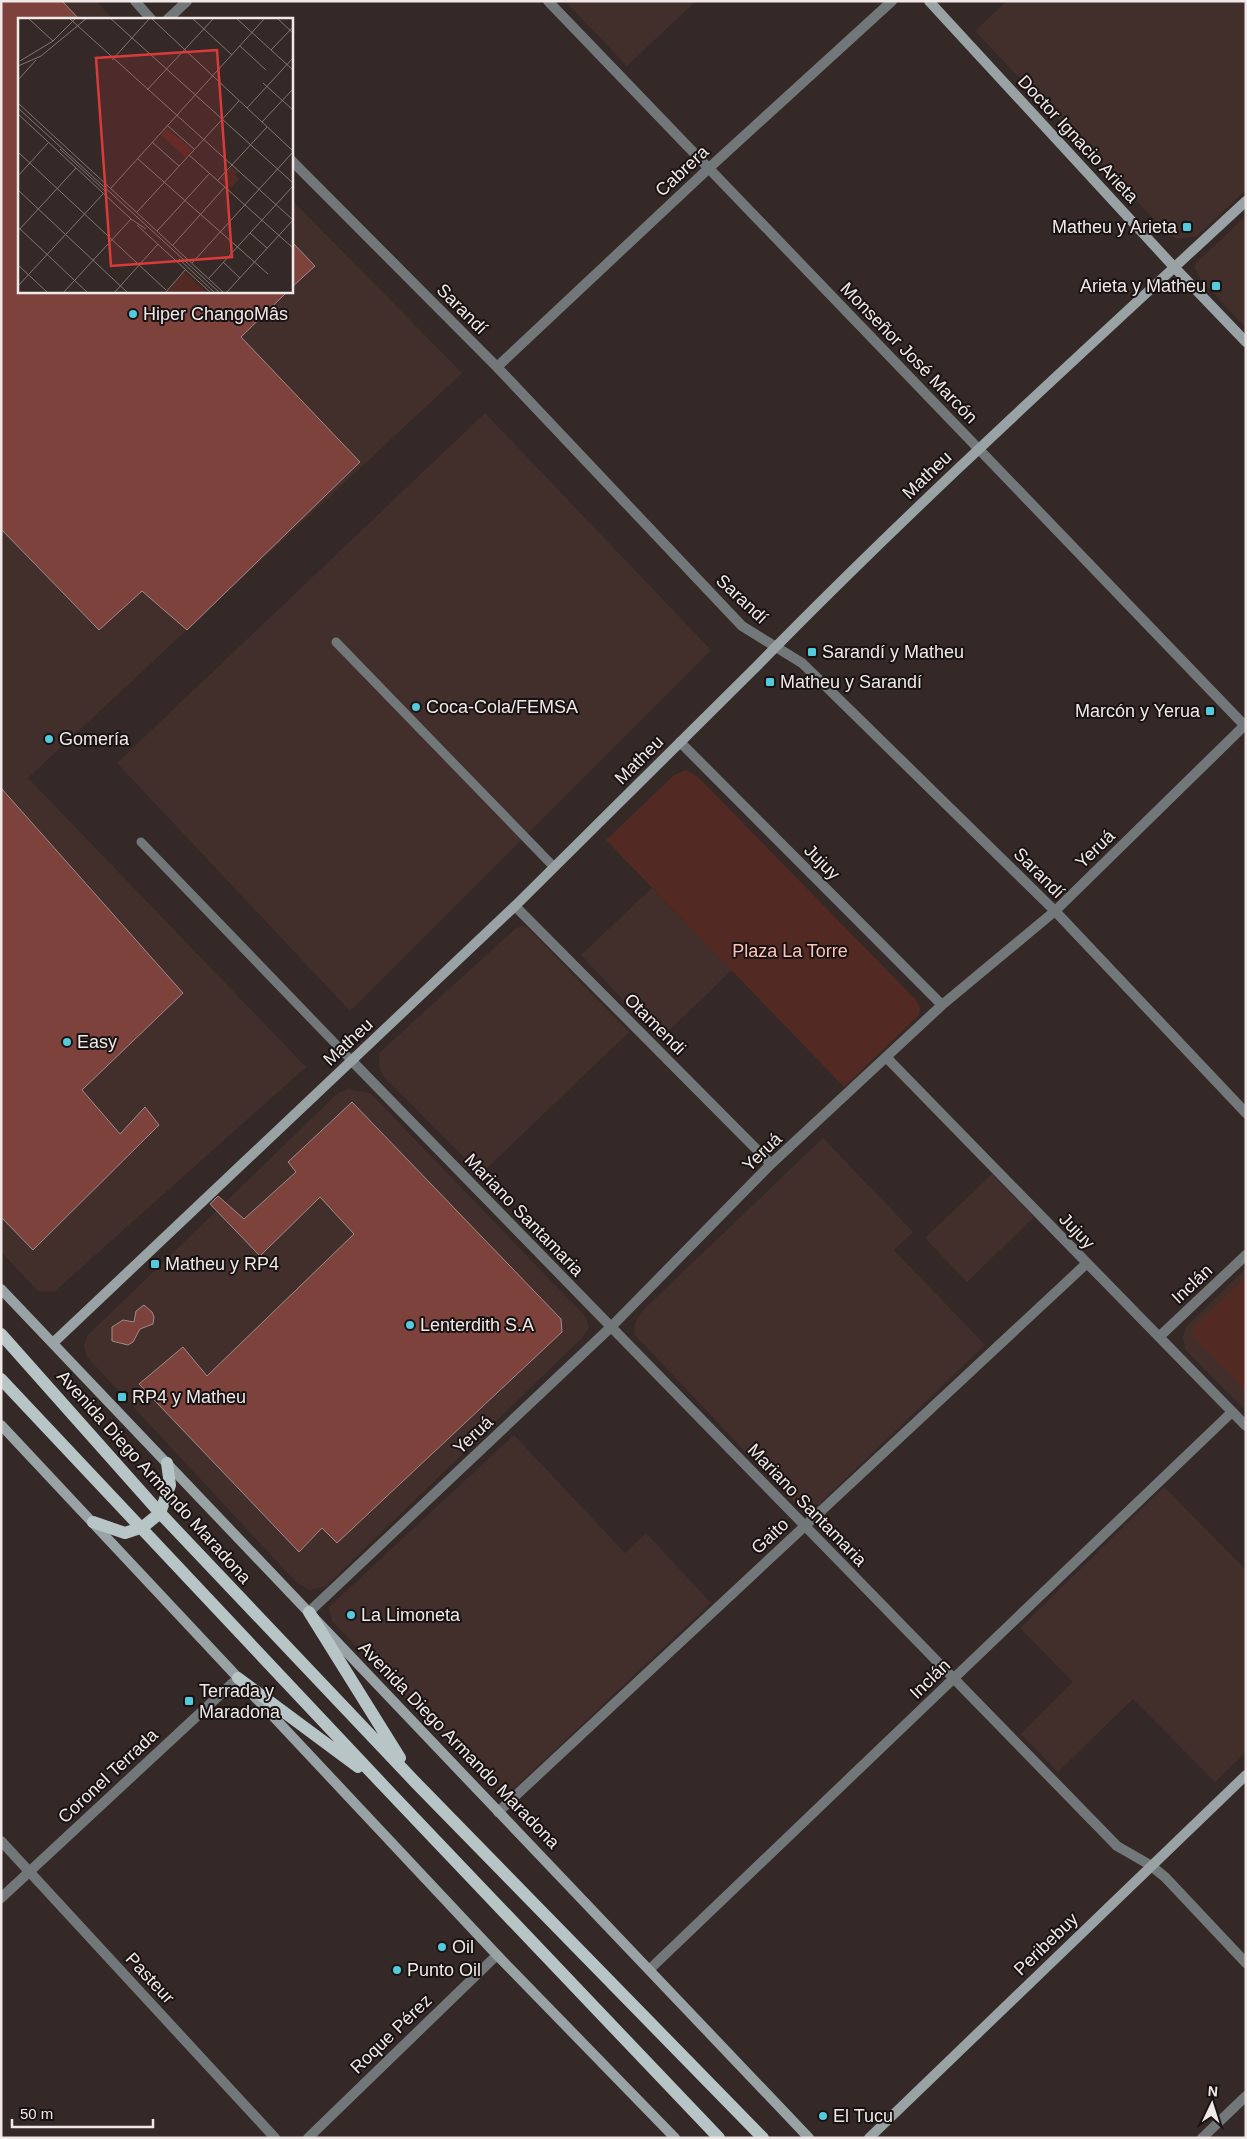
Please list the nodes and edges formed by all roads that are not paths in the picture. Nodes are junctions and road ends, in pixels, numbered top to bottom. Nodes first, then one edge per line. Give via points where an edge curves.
1 (135, 1) edge
2 (187, 1) edge
3 (548, 1) edge
4 (892, 1) edge
5 (929, 1) edge
6 (150, 18) edge
7 (169, 18) edge
8 (292, 161) edge
9 (709, 168) junction
10 (1246, 201) edge
11 (1174, 267) junction
12 (1246, 342) edge
13 (497, 367) junction
14 (978, 448) junction
15 (336, 642) dead end
16 (776, 646) junction
17 (1245, 726) edge
18 (680, 742) junction
19 (141, 842) dead end
20 (554, 867) junction
21 (515, 906) junction
22 (1054, 911) junction
23 (942, 1005) junction
24 (886, 1057) junction
25 (352, 1061) junction
26 (1246, 1113) edge
27 (771, 1164) junction
28 (1246, 1255) edge
29 (1086, 1264) junction
30 (1, 1289) edge
31 (611, 1327) junction
32 (1, 1334) edge
33 (1160, 1336) junction
34 (54, 1342) junction
35 (1, 1379) edge
36 (1232, 1412) junction
37 (1, 1425) edge
38 (1246, 1426) edge
39 (167, 1463) junction
40 (160, 1513) junction
41 (92, 1522) junction
42 (804, 1526) junction
43 (143, 1527) junction
44 (308, 1612) junction
45 (238, 1678) junction
46 (953, 1678) junction
47 (1246, 1775) edge
48 (416, 1783) junction
49 (383, 1785) junction
50 (498, 1812) junction
51 (1, 1841) edge
52 (1150, 1865) junction
53 (29, 1872) junction
54 (1, 1898) edge
55 (497, 1955) junction
56 (1246, 1963) edge
57 (650, 1969) junction
58 (1246, 2096) edge
59 (275, 2138) edge
60 (308, 2138) edge
61 (675, 2138) edge
62 (719, 2138) edge
63 (763, 2138) edge
64 (809, 2138) edge
65 (869, 2138) edge
66 (1202, 2138) edge

1 - 6 street
2 - 7 street
3 - 9 street, Monseñor José Marcón
4 - 9 street, Cabrera
5 - 11 street, Doctor Ignacio Arieta
8 - 13 street, Sarandí
9 - 13 street, Cabrera
9 - 14 street, Monseñor José Marcón
10 - 11 street, Matheu
11 - 12 street, Doctor Ignacio Arieta
11 - 14 street, Matheu
13 - 16 street, Sarandí via 742,626
14 - 16 street, Matheu
14 - 17 street, Monseñor José Marcón
15 - 20 lane
16 - 18 street, Matheu
16 - 22 street, Sarandí via 802,663
17 - 22 street, Yeruá
18 - 20 street, Matheu
18 - 23 street, Jujuy
19 - 25 lane
20 - 21 street, Matheu
21 - 25 street, Matheu
21 - 27 street, Otamendi
22 - 23 street, Yeruá
22 - 26 street, Sarandí
23 - 24 street, Yeruá
24 - 27 street, Yeruá
24 - 29 street, Jujuy
25 - 31 street, Mariano Santamaria
25 - 34 street, Matheu
27 - 31 street, Yeruá
28 - 33 street, Inclán
29 - 33 street, Jujuy
29 - 42 street, Gaito
30 - 34 street, Avenida Diego Armando Maradona
31 - 42 street, Mariano Santamaria
31 - 44 street, Yeruá
32 - 40 main road, Avenida Diego Armando Maradona
33 - 36 street, Jujuy
34 - 39 street, Avenida Diego Armando Maradona
35 - 43 main road
36 - 38 street, Jujuy
36 - 46 street, Inclán
37 - 41 street
39 - 40 main road via 170,1484
39 - 44 street, Avenida Diego Armando Maradona
40 - 43 main road
40 - 48 main road, Avenida Diego Armando Maradona
41 - 43 main road via 125,1533
41 - 45 street
42 - 46 street, Mariano Santamaria
42 - 50 street, Gaito
43 - 49 main road
44 - 48 main road
44 - 50 street, Avenida Diego Armando Maradona
45 - 49 main road
45 - 53 street, Coronel Terrada
45 - 55 street
46 - 52 street, Mariano Santamaria via 1117,1846
46 - 57 street, Inclán
47 - 52 street, Peribebuy
48 - 63 main road, Avenida Diego Armando Maradona
49 - 62 main road
50 - 57 street, Avenida Diego Armando Maradona
51 - 53 street, Pasteur
52 - 56 street, Mariano Santamaria
52 - 65 street, Peribebuy
53 - 54 street, Coronel Terrada
53 - 59 street, Pasteur
55 - 60 street, Roque Pérez
55 - 61 street
57 - 64 street, Avenida Diego Armando Maradona
58 - 66 street

